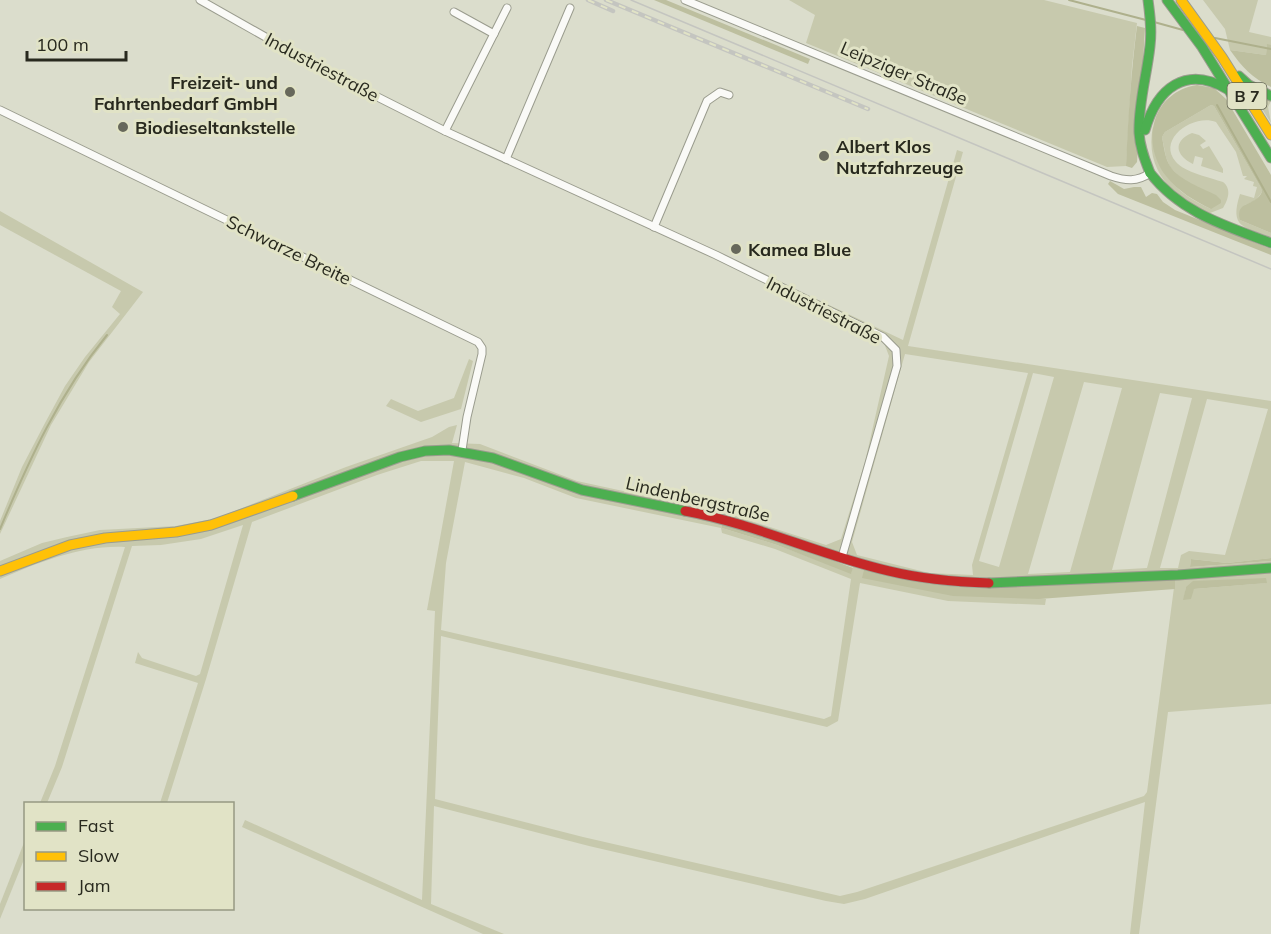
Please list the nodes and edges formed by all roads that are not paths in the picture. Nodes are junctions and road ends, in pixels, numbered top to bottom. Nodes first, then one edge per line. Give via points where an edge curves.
1 (200, 0) edge
2 (685, 0) edge
3 (1167, 0) edge
4 (1181, 0) edge
5 (1149, 4) edge
6 (507, 8) dead end
7 (570, 8) dead end
8 (454, 12) dead end
9 (494, 34) junction
10 (1220, 53) junction
11 (729, 95) dead end
12 (1234, 95) junction
13 (1271, 96) edge
14 (0, 110) edge
15 (445, 131) junction
16 (1271, 135) edge
17 (1271, 158) edge
18 (506, 159) junction
19 (1150, 172) junction
20 (654, 227) junction
21 (1271, 243) edge
22 (462, 450) junction
23 (842, 557) junction
24 (1271, 568) edge
25 (0, 571) edge

1 - 15 street, Industriestraße via 322,69
2 - 19 street, Leipziger Straße via 1111,176 1130,181
3 - 12 main road, B 7
4 - 10 main road, B 7
5 - 19 main road via 1152,38 1139,131 1142,154
6 - 9 street
7 - 18 street
8 - 9 street
9 - 15 street
10 - 13 main road via 1249,85
10 - 16 main road, B 7
11 - 20 street via 720,92 707,101
12 - 17 main road, B 7
12 - 19 main road via 1215,81 1201,79 1184,81 1165,92 1151,110 1145,128
14 - 22 street, Schwarze Breite via 478,342 482,354
15 - 18 street, Industriestraße
18 - 20 street, Industriestraße
19 - 21 main road via 1165,193 1186,208
20 - 23 street, Industriestraße via 883,337 896,350 897,366
22 - 23 main road, Lindenbergstraße via 584,490 737,522
22 - 25 main road, Lindenbergstraße via 407,454 211,525 70,545
23 - 24 main road, Lindenbergstraße via 909,576 982,583

